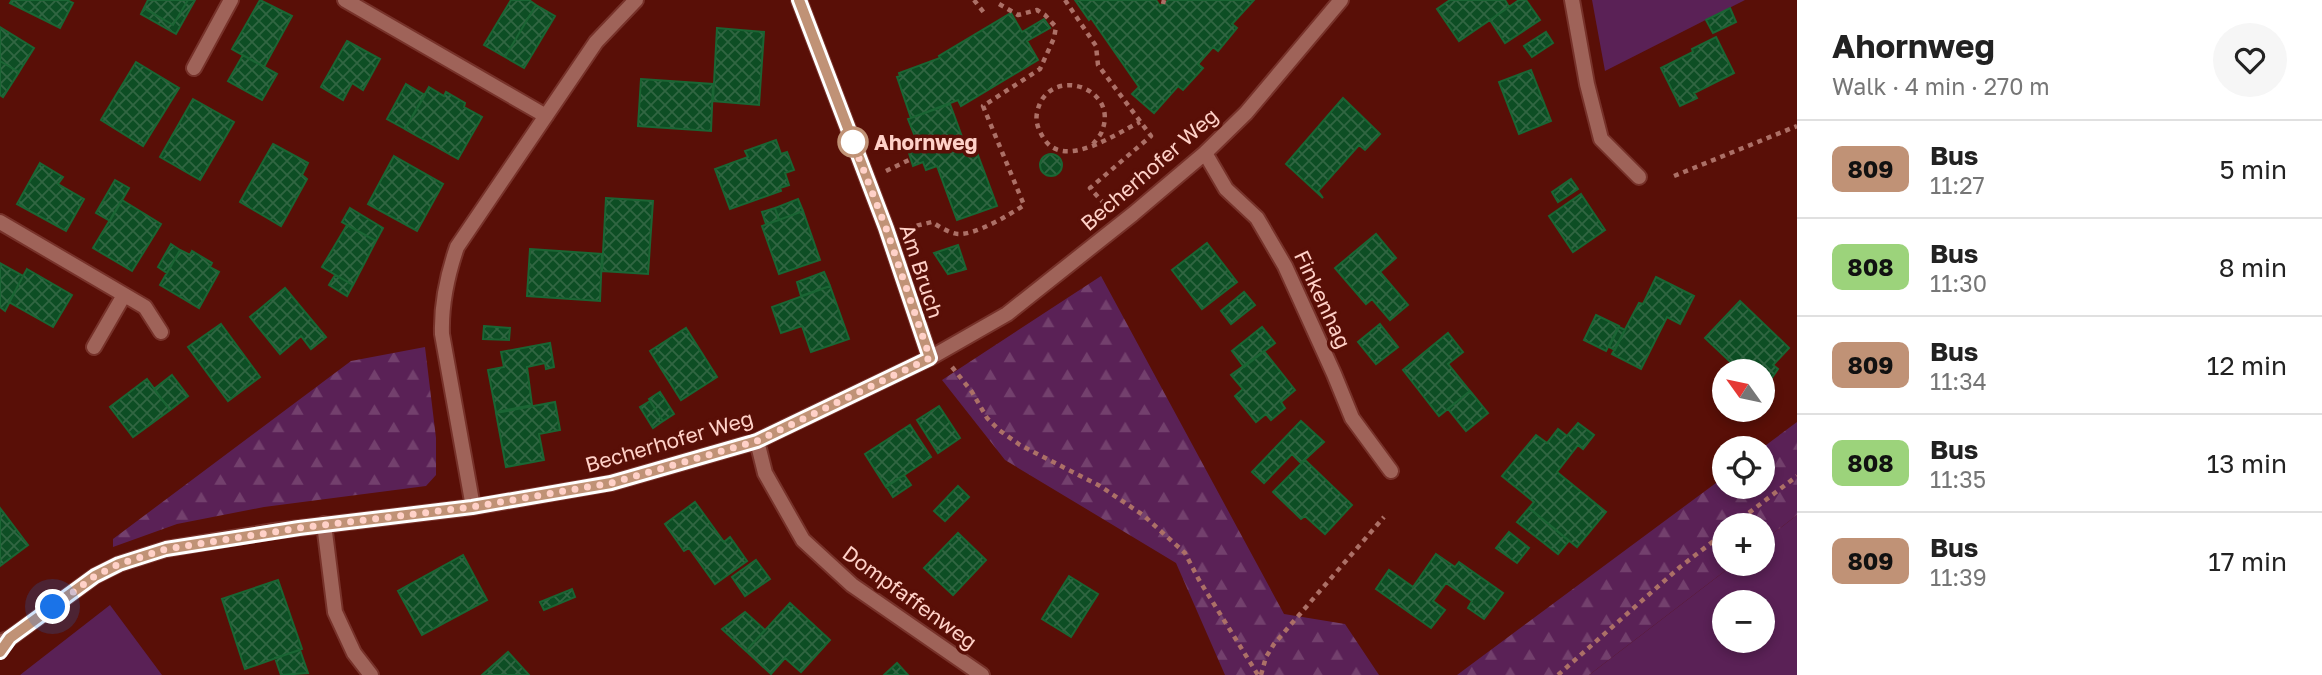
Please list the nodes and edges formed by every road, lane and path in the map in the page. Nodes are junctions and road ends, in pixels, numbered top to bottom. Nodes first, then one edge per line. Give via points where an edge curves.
1 (231, 0) edge
2 (345, 0) edge
3 (636, 0) edge
4 (799, 0) edge
5 (974, 0) edge
6 (1065, 0) edge
7 (1341, 0) edge
8 (1572, 0) edge
9 (999, 4) dead end
10 (985, 14) dead end
11 (194, 68) dead end
12 (545, 116) junction
13 (1140, 122) junction
14 (1797, 127) edge
15 (1093, 144) junction
16 (1205, 153) junction
17 (911, 159) dead end
18 (880, 173) dead end
19 (1674, 176) dead end
20 (1639, 177) dead end
21 (1114, 214) dead end
22 (0, 222) edge
23 (900, 230) dead end
24 (124, 295) junction
25 (161, 332) dead end
26 (94, 347) dead end
27 (930, 358) junction
28 (951, 366) dead end
29 (757, 441) junction
30 (1391, 471) dead end
31 (1797, 476) edge
32 (472, 507) junction
33 (1749, 513) edge
34 (1384, 517) dead end
35 (324, 524) junction
36 (1712, 542) edge
37 (5, 640) edge
38 (0, 652) edge
39 (371, 675) edge
40 (982, 675) edge
41 (1259, 675) edge
42 (1558, 675) edge

1 - 11 street
2 - 12 street
3 - 12 street via 596,42
4 - 27 street, Am Bruch
5 - 10 path
6 - 13 path via 1097,46 1098,65
7 - 16 street, Becherhofer Weg via 1246,113
8 - 20 street via 1601,139
9 - 23 path via 1017,15 1037,10 1056,27 1040,69 983,106 1024,205 967,233 955,234 932,222
12 - 32 street via 457,247 447,274 442,334
13 - 15 path
13 - 21 path via 1151,136 1090,188
14 - 19 path
15 - 15 path via 1079,152 1062,152 1048,144 1038,131 1042,99 1055,88 1070,84 1086,88 1105,114 1102,131
16 - 27 street, Becherhofer Weg via 1007,314
16 - 30 street, Finkenhag via 1226,188 1257,218 1285,266 1352,418
17 - 18 path
22 - 24 street
24 - 25 street via 145,307
24 - 26 street
27 - 29 street, Becherhofer Weg
28 - 41 path via 999,430 1100,486 1143,515 1185,553
29 - 32 street, Becherhofer Weg via 611,483
29 - 40 street, Dompfaffenweg via 765,472 803,540 852,585
31 - 33 path
32 - 35 street, Becherhofer Weg
34 - 41 path via 1274,644
35 - 37 street, Becherhofer Weg via 166,549 119,564
35 - 39 street via 335,612 354,653
36 - 42 path
37 - 38 street, Becherhofer Weg

